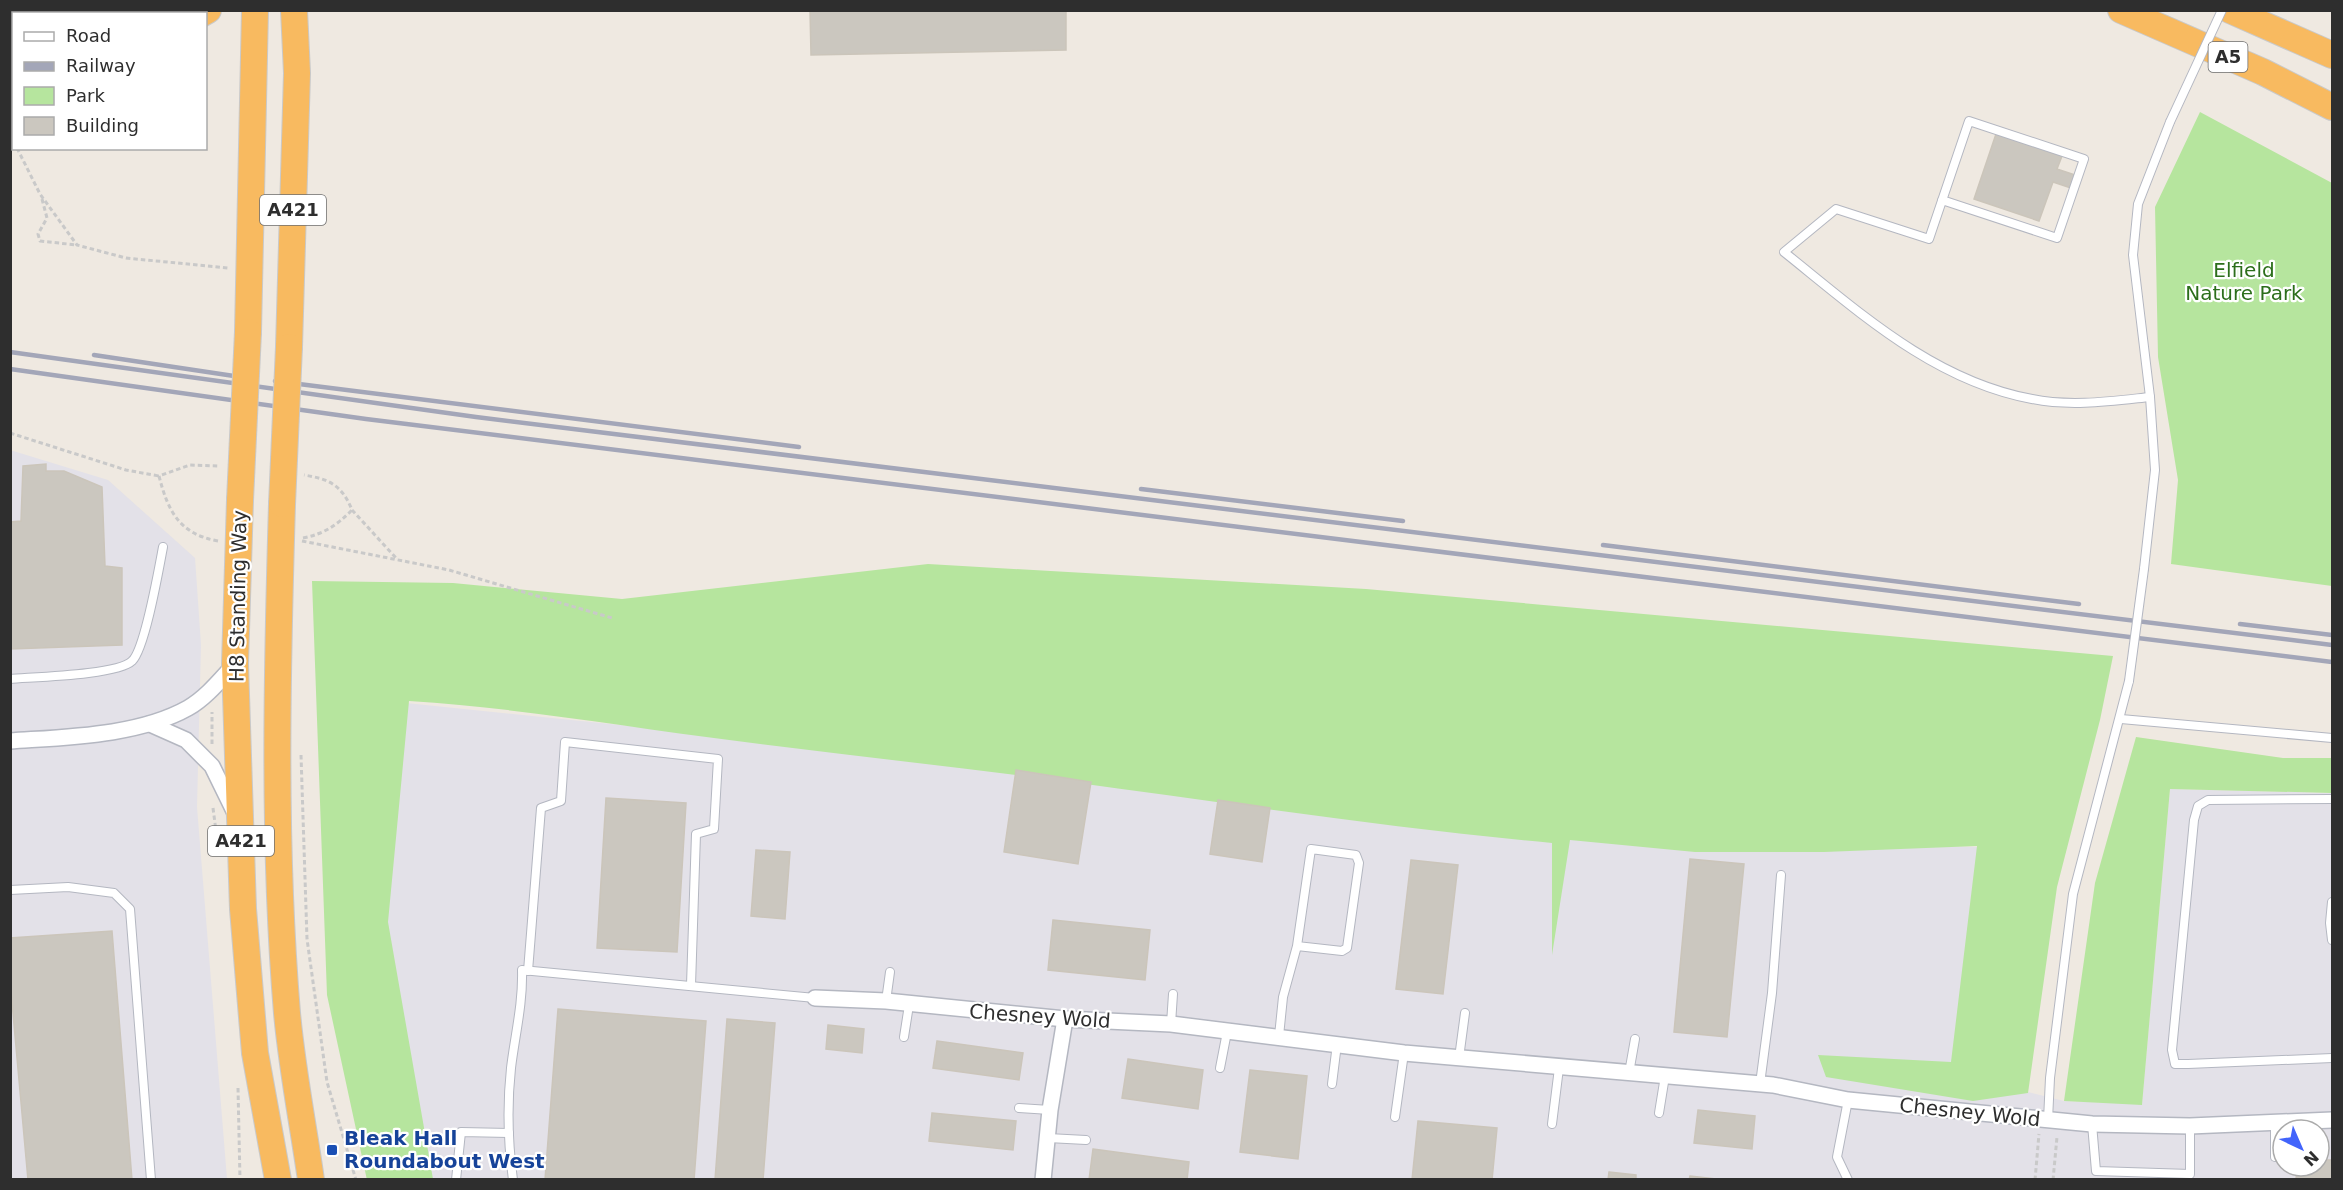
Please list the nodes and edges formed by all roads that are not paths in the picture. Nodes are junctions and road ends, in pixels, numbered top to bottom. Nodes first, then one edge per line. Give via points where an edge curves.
1 (255, 10) edge
2 (294, 10) edge
3 (2121, 10) edge
4 (2222, 10) edge
5 (2230, 10) edge
6 (2332, 55) edge
7 (2332, 107) edge
8 (1942, 200) junction
9 (2150, 397) junction
10 (164, 547) dead end
11 (236, 664) junction
12 (10, 679) edge
13 (2121, 719) junction
14 (150, 724) junction
15 (2332, 738) edge
16 (10, 741) edge
17 (2332, 799) edge
18 (241, 826) junction
19 (1781, 875) dead end
20 (10, 890) edge
21 (2332, 902) edge
22 (2332, 940) edge
23 (1298, 946) junction
24 (528, 971) junction
25 (890, 972) dead end
26 (691, 986) junction
27 (1173, 994) dead end
28 (815, 998) joint
29 (886, 1001) junction
30 (909, 1005) junction
31 (1465, 1012) dead end
32 (1065, 1019) junction
33 (1171, 1024) junction
34 (1227, 1032) junction
35 (1279, 1036) junction
36 (903, 1037) dead end
37 (1635, 1039) dead end
38 (1337, 1044) junction
39 (1404, 1053) junction
40 (1459, 1058) junction
41 (2332, 1058) edge
42 (1220, 1068) dead end
43 (1559, 1068) junction
44 (1629, 1073) junction
45 (1665, 1076) junction
46 (1332, 1084) dead end
47 (1760, 1084) junction
48 (1848, 1100) junction
49 (1019, 1108) dead end
50 (1050, 1110) junction
51 (1659, 1113) dead end
52 (1395, 1117) dead end
53 (2049, 1120) junction
54 (1552, 1124) dead end
55 (2092, 1124) junction
56 (2271, 1124) edge
57 (2190, 1126) junction
58 (509, 1133) junction
59 (1048, 1138) junction
60 (1086, 1140) dead end
61 (2097, 1175) edge
62 (2189, 1177) edge
63 (151, 1179) edge
64 (278, 1179) edge
65 (311, 1179) edge
66 (456, 1179) edge
67 (513, 1179) edge
68 (1043, 1179) edge
69 (1848, 1179) edge

1 - 11 highway, H8 Standing Way / A421, bridge
2 - 65 highway, H8 Standing Way / A421, bridge via 297,73 277,667 280,896 287,1015
3 - 7 highway, A5
4 - 9 lane, bridge via 2170,122 2138,204 2133,255
5 - 6 highway, A5
8 - 8 lane via 1969,121 2084,159 2057,238
8 - 9 lane via 1929,239 1836,209 1784,252 1910,350 1989,388 2033,400 2085,403
9 - 13 lane, bridge via 2155,470
10 - 12 lane via 140,646 132,661 116,670
11 - 14 street via 189,708
11 - 18 highway, H8 Standing Way / A421
13 - 15 lane
13 - 53 lane via 2073,894 2050,1078
14 - 16 street via 69,737
14 - 18 street via 186,740 212,766
17 - 41 lane via 2208,800 2198,806 2172,1050 2175,1064
18 - 64 highway, H8 Standing Way / A421 via 243,909 255,1053
19 - 47 lane
20 - 63 lane via 68,887 114,892 130,909
21 - 22 lane
23 - 23 lane via 1311,849 1356,855 1359,863 1347,948 1342,951
23 - 35 lane via 1283,997
24 - 26 lane
24 - 26 lane via 542,808 561,801 565,742 718,759 714,829 696,834
24 - 58 lane via 522,970 523,995 511,1068
25 - 29 lane
26 - 28 lane
27 - 33 lane
28 - 29 street, Chesney Wold
29 - 30 street, Chesney Wold
30 - 32 street, Chesney Wold
30 - 36 lane
31 - 40 lane
32 - 33 street, Chesney Wold
32 - 50 street
33 - 34 street, Chesney Wold
34 - 35 street, Chesney Wold
34 - 42 lane
35 - 38 street, Chesney Wold
37 - 44 lane
38 - 39 street, Chesney Wold
38 - 46 lane
39 - 40 street, Chesney Wold
39 - 52 lane
40 - 43 street, Chesney Wold
43 - 44 street, Chesney Wold
43 - 54 lane
44 - 45 street, Chesney Wold
45 - 47 street, Chesney Wold
45 - 51 lane
47 - 48 street, Chesney Wold
48 - 53 street, Chesney Wold
48 - 69 lane via 1837,1157
49 - 50 lane
50 - 59 street
53 - 55 street, Chesney Wold
55 - 57 street, Chesney Wold
55 - 61 lane
56 - 57 street, Chesney Wold
57 - 62 lane
58 - 66 lane via 461,1132
58 - 67 lane
59 - 60 lane
59 - 68 street
61 - 62 lane

